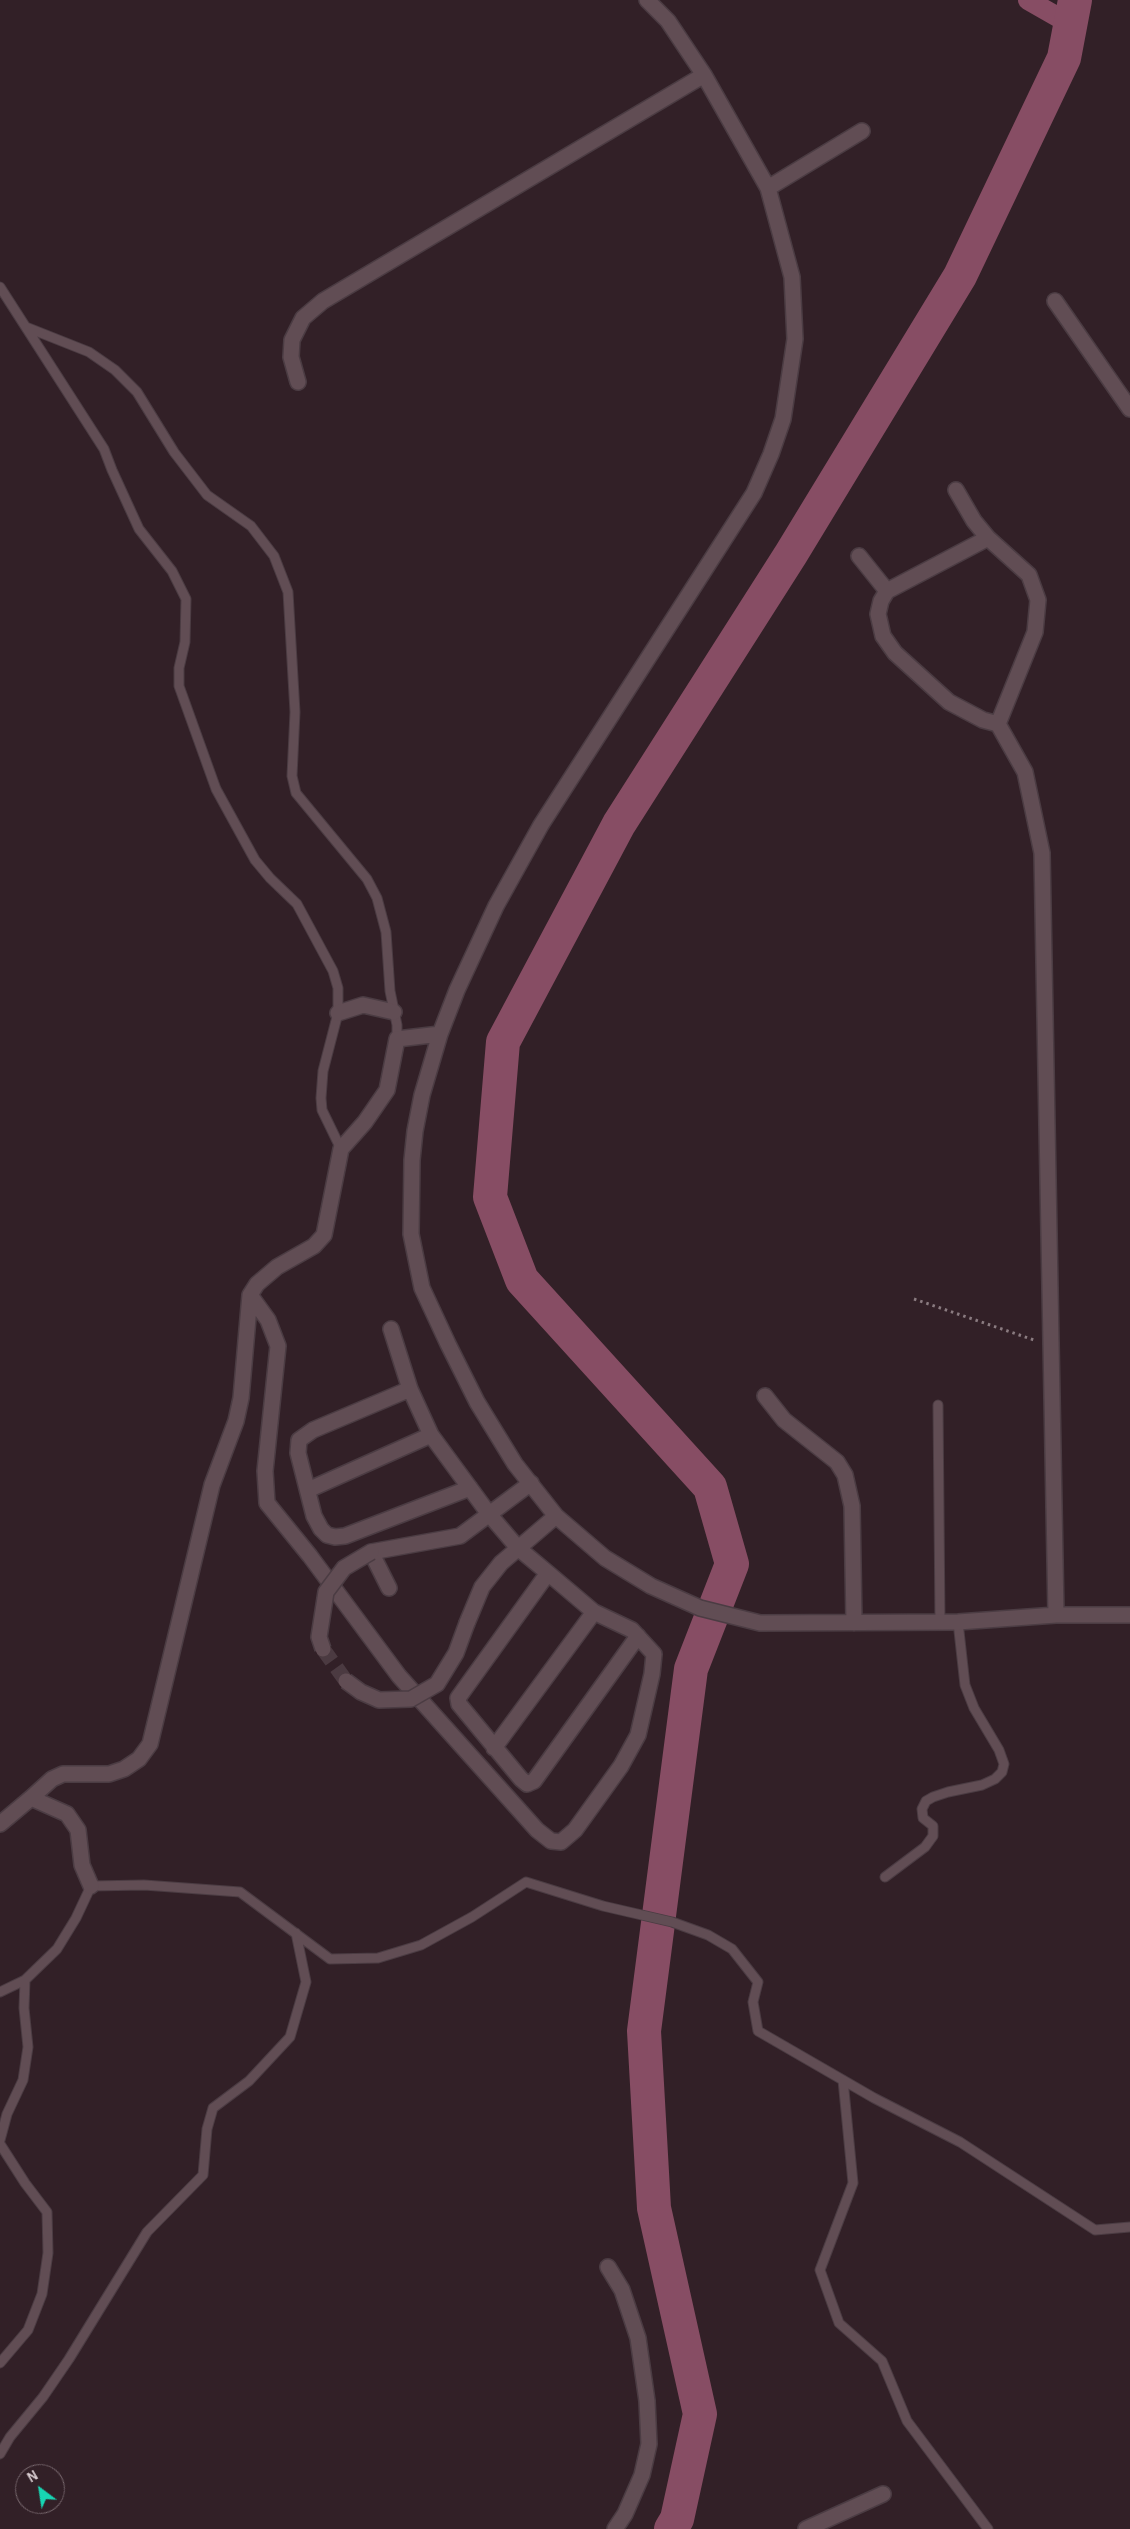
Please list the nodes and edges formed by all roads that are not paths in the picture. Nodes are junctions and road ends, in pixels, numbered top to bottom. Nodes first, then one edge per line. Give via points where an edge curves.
1 (647, 0) edge
2 (704, 75) junction
3 (862, 131) dead end
4 (768, 188) junction
5 (0, 287) edge
6 (1055, 301) dead end
7 (26, 327) junction
8 (298, 382) dead end
9 (1130, 409) edge
10 (956, 490) dead end
11 (988, 538) junction
12 (859, 556) dead end
13 (887, 591) junction
14 (998, 724) junction
15 (394, 1012) junction
16 (338, 1013) junction
17 (440, 1034) junction
18 (397, 1039) junction
19 (341, 1149) junction
20 (250, 1295) junction
21 (391, 1329) dead end
22 (410, 1389) junction
23 (764, 1396) dead end
24 (938, 1405) dead end
25 (431, 1435) junction
26 (531, 1483) junction
27 (470, 1488) junction
28 (308, 1490) junction
29 (489, 1514) junction
30 (556, 1516) junction
31 (518, 1548) junction
32 (371, 1552) junction
33 (548, 1573) junction
34 (389, 1588) dead end
35 (594, 1612) junction
36 (1056, 1615) junction
37 (1130, 1615) edge
38 (940, 1622) junction
39 (958, 1622) junction
40 (854, 1623) junction
41 (638, 1636) junction
42 (324, 1649) tunnel mouth
43 (346, 1682) tunnel mouth
44 (494, 1748) junction
45 (31, 1798) junction
46 (0, 1824) edge
47 (885, 1877) dead end
48 (91, 1886) junction
49 (296, 1933) junction
50 (25, 1980) junction
51 (0, 1992) edge
52 (843, 2080) junction
53 (0, 2140) edge
54 (0, 2144) edge
55 (1130, 2227) edge
56 (608, 2267) dead end
57 (0, 2363) edge
58 (0, 2454) edge
59 (883, 2494) dead end
60 (615, 2529) edge
61 (806, 2529) edge
62 (988, 2529) edge

1 - 2 street via 668,21
2 - 4 street
2 - 8 street via 323,301 303,318 292,340 291,357
3 - 4 street
4 - 17 street via 792,277 795,339 782,419 771,454 754,493 541,825 496,906
5 - 7 lane
6 - 9 street
7 - 15 lane via 88,352 115,370 137,392 174,452 208,495 251,526 274,556 288,592 295,712 292,776 296,793 367,879 377,898 386,932
7 - 16 lane via 104,449 139,529 172,571 186,599 180,686 216,789 255,860 297,904 312,928 333,971 338,988
10 - 11 street
11 - 13 street
11 - 14 street via 1029,575 1038,600 1035,632
12 - 13 street
13 - 14 street via 878,614 883,636 894,653 949,702 982,720
14 - 36 street via 1025,772 1042,852
15 - 16 street via 363,1005
15 - 18 lane
16 - 19 lane via 323,1071 321,1098 322,1110
17 - 18 street
17 - 26 street via 415,1131 411,1234 422,1288 448,1344 477,1402 515,1464
18 - 19 street via 387,1090
19 - 20 street via 324,1235 314,1246 277,1267 257,1284
20 - 41 street via 268,1320 278,1346 265,1471 267,1503 399,1676 537,1830 551,1841 561,1842 575,1830 621,1766 638,1735 654,1654
20 - 45 street via 236,1421 212,1485 150,1744 139,1759 124,1769 101,1774 63,1774 52,1779
21 - 22 street
22 - 25 street
22 - 28 street via 303,1435 299,1440 298,1453
23 - 40 street via 784,1420 837,1462 845,1475 852,1506
24 - 38 lane
25 - 27 street
25 - 28 street
26 - 29 street
26 - 30 street
27 - 28 street via 335,1537 326,1535 321,1529 314,1516
27 - 29 street
29 - 31 street
29 - 32 street via 460,1536
30 - 31 street
30 - 40 street via 606,1558 651,1586 700,1608 760,1623
31 - 33 street
31 - 43 street, bridge via 482,1587 456,1653 437,1684 411,1699 379,1700
32 - 34 street
32 - 42 street, bridge via 344,1568 326,1592 319,1637
33 - 35 street
33 - 44 street via 458,1698 459,1704
35 - 41 street
35 - 44 street
36 - 37 street
36 - 39 street
38 - 39 street
38 - 40 street
39 - 47 lane via 965,1685 974,1708 999,1750 1004,1764 1002,1772 982,1785 948,1792 926,1802 922,1809 923,1818 933,1826 933,1836 925,1847
41 - 44 street via 534,1781 527,1784
45 - 46 street
45 - 48 street via 68,1814 78,1830 82,1865
48 - 49 lane via 144,1884 240,1892
48 - 50 lane via 57,1949
49 - 52 lane via 330,1959 378,1958 421,1945 526,1882 603,1906 672,1922 708,1935 732,1949 758,1982 753,2002 758,2031
49 - 58 lane via 306,1982 290,2037 249,2081 212,2108 203,2175 147,2232 69,2359
50 - 51 lane
50 - 53 lane via 28,2047 23,2080 6,2114
52 - 55 lane via 960,2142 1095,2230
52 - 62 lane via 853,2183 820,2270 839,2323 882,2361 907,2421
54 - 57 lane via 47,2212 48,2254 42,2294 28,2330
56 - 60 street via 622,2290 638,2338 649,2444 642,2475
59 - 61 street

